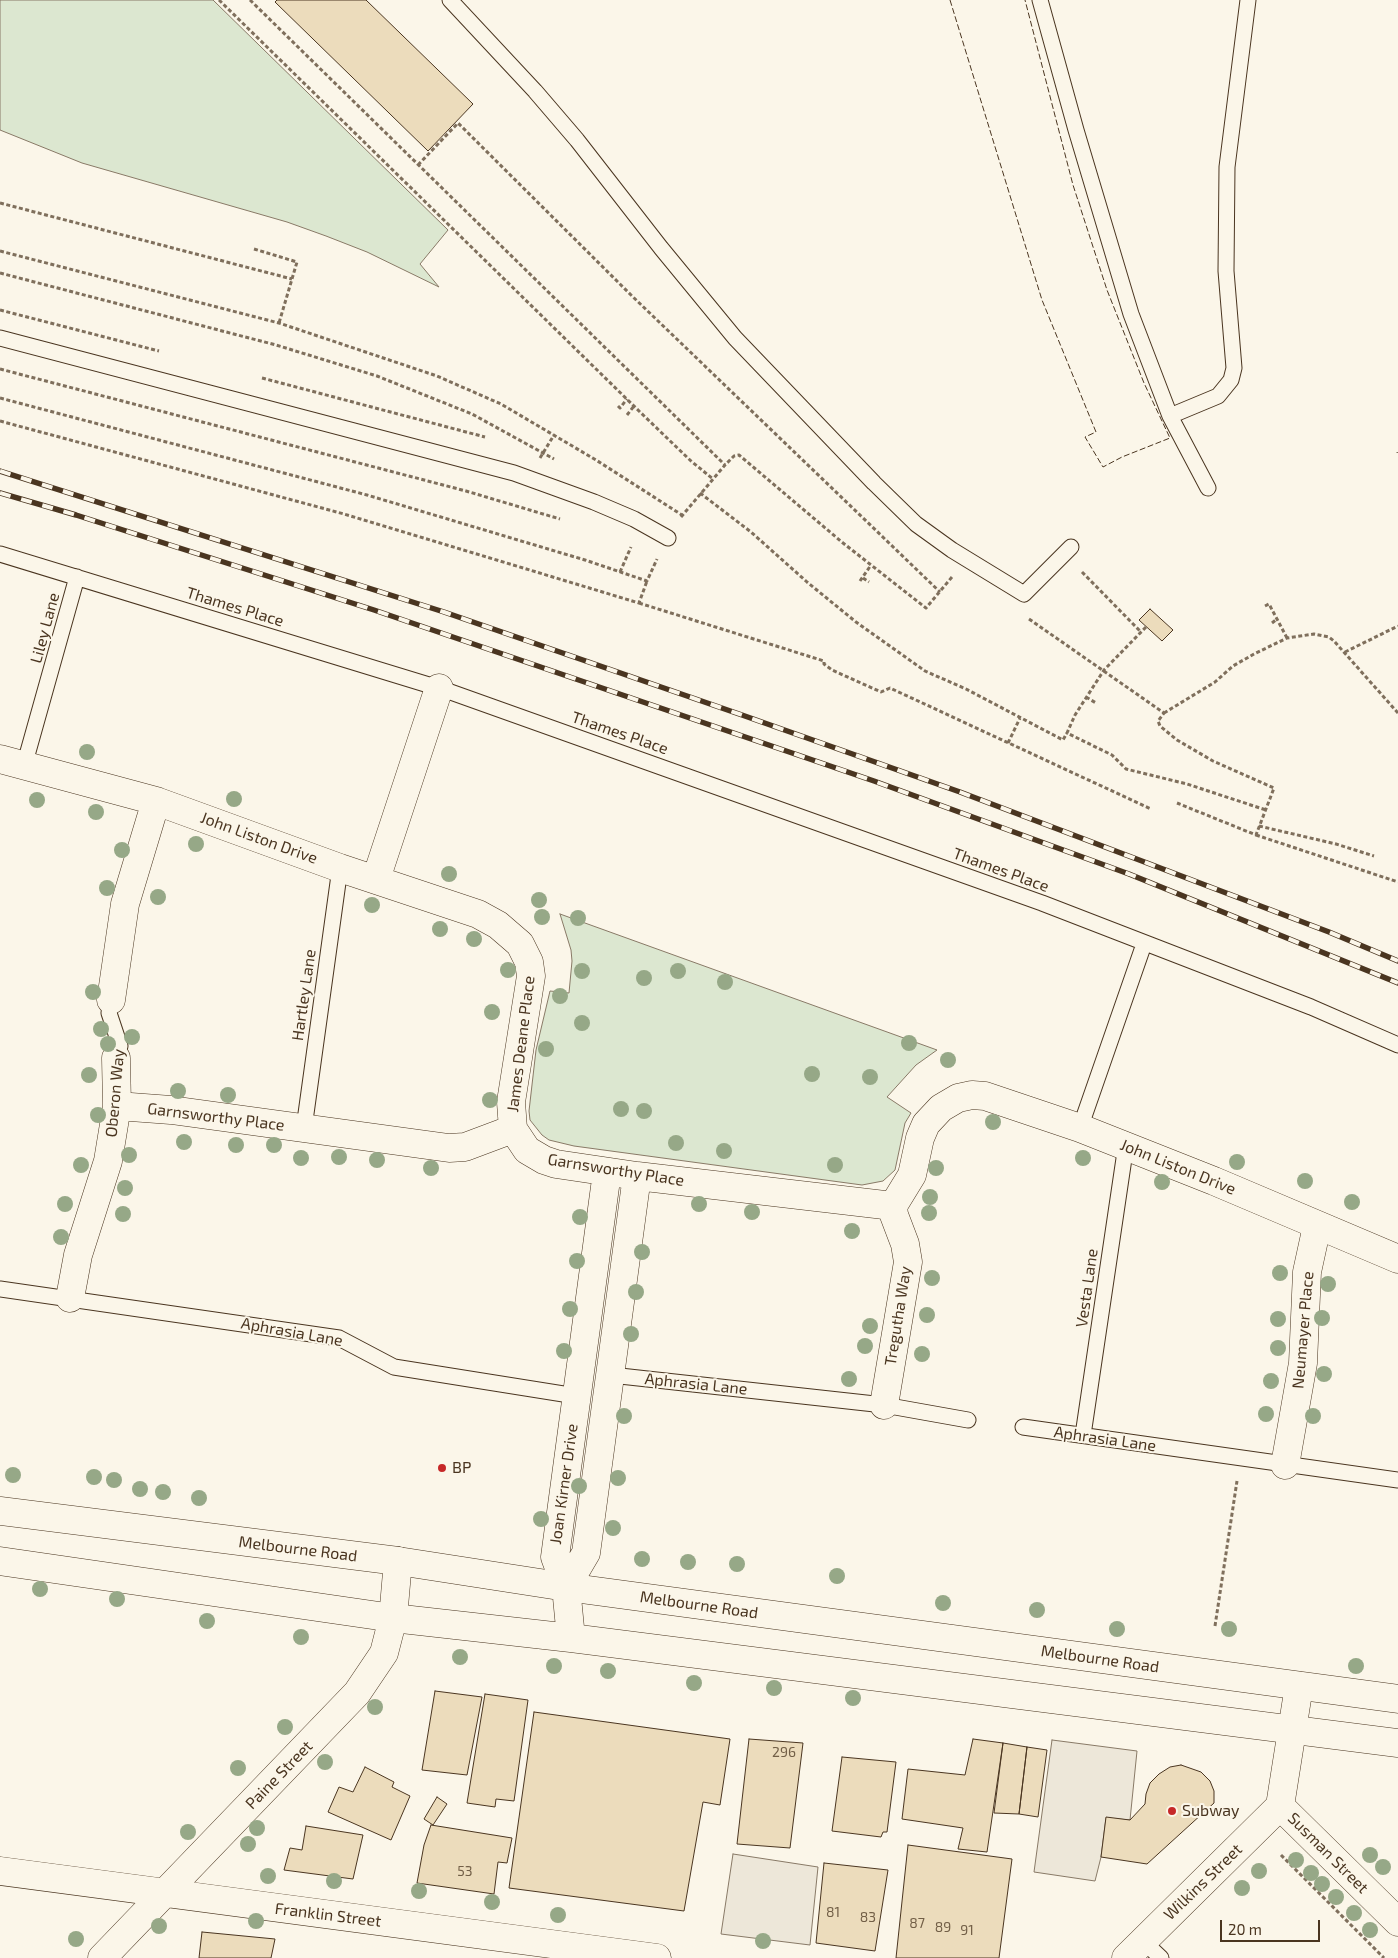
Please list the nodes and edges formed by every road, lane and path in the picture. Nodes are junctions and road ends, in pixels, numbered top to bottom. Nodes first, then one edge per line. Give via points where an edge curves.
1 (219, 0) edge
2 (250, 0) edge
3 (450, 0) edge
4 (1040, 0) edge
5 (1248, 0) edge
6 (418, 165) junction
7 (0, 203) edge
8 (254, 249) dead end
9 (0, 251) edge
10 (0, 273) edge
11 (292, 279) junction
12 (0, 310) edge
13 (279, 323) junction
14 (0, 338) edge
15 (163, 352) dead end
16 (0, 369) edge
17 (258, 378) dead end
18 (0, 398) edge
19 (627, 399) junction
20 (618, 406) dead end
21 (634, 406) junction
22 (627, 415) dead end
23 (1170, 416) junction
24 (0, 421) edge
25 (491, 439) dead end
26 (524, 449) dead end
27 (725, 465) junction
28 (713, 479) junction
29 (1208, 488) dead end
30 (700, 493) junction
31 (682, 514) junction
32 (569, 522) dead end
33 (641, 524) junction
34 (668, 538) junction
35 (625, 544) dead end
36 (631, 546) junction
37 (1071, 546) dead end
38 (0, 554) edge
39 (871, 565) junction
40 (620, 572) junction
41 (1082, 572) dead end
42 (955, 574) dead end
43 (77, 578) junction
44 (647, 581) junction
45 (869, 582) dead end
46 (940, 592) junction
47 (639, 604) junction
48 (1265, 606) dead end
49 (1024, 615) dead end
50 (1277, 619) junction
51 (1272, 623) dead end
52 (1398, 626) edge
53 (1146, 627) dead end
54 (1141, 632) junction
55 (1287, 638) junction
56 (1345, 652) junction
57 (1104, 670) junction
58 (439, 688) junction
59 (1086, 697) junction
60 (1096, 703) dead end
61 (1164, 713) junction
62 (1398, 713) edge
63 (1020, 718) junction
64 (1067, 733) junction
65 (1008, 743) junction
66 (12, 763) edge
67 (156, 801) junction
68 (1177, 803) dead end
69 (1152, 809) dead end
70 (1266, 810) junction
71 (1259, 826) junction
72 (1256, 835) junction
73 (1374, 856) dead end
74 (340, 868) junction
75 (376, 879) junction
76 (1398, 882) edge
77 (511, 935) joint
78 (1144, 944) junction
79 (111, 1000) joint
80 (1398, 1045) edge
81 (116, 1058) joint
82 (117, 1106) junction
83 (304, 1128) junction
84 (1080, 1128) junction
85 (513, 1129) junction
86 (1126, 1145) junction
87 (607, 1172) junction
88 (637, 1176) junction
89 (893, 1206) junction
90 (1317, 1226) junction
91 (1398, 1259) edge
92 (0, 1290) edge
93 (70, 1298) junction
94 (611, 1375) junction
95 (576, 1396) junction
96 (884, 1406) junction
97 (968, 1420) dead end
98 (1023, 1427) dead end
99 (1083, 1435) junction
100 (1241, 1458) junction
101 (1285, 1465) junction
102 (1398, 1480) edge
103 (0, 1510) edge
104 (0, 1561) edge
105 (398, 1561) junction
106 (566, 1587) junction
107 (393, 1618) junction
108 (1215, 1626) dead end
109 (571, 1638) junction
110 (1299, 1686) junction
111 (1398, 1699) edge
112 (1292, 1729) junction
113 (1398, 1743) edge
114 (1280, 1806) junction
115 (1281, 1855) dead end
116 (0, 1871) edge
117 (164, 1894) junction
118 (1398, 1922) edge
119 (1143, 1952) edge
120 (102, 1958) edge
121 (657, 1958) edge
122 (1384, 1958) edge

1 - 19 path
2 - 6 path
3 - 37 lane via 577,140 735,338 916,524 1024,594
4 - 23 lane via 1129,305
5 - 23 lane via 1227,167 1226,271 1234,368 1231,380 1218,396
6 - 27 path
6 - 46 path via 458,123 631,295
7 - 11 path
8 - 11 path via 297,262
9 - 13 path
10 - 26 path via 276,345 377,376 472,414 556,460
11 - 13 path
12 - 15 path
13 - 31 path via 474,391 554,435
14 - 33 lane via 514,473
16 - 32 path via 466,491
17 - 25 path
18 - 40 path via 367,494
19 - 20 path via 620,408
19 - 21 path
21 - 22 path
21 - 28 path
23 - 29 lane
24 - 47 path via 326,508
27 - 28 path
27 - 39 path via 736,455 743,457
28 - 30 path
30 - 31 path
30 - 63 path via 897,652 925,671
31 - 34 path
33 - 34 lane
33 - 36 path
34 - 44 path
35 - 36 path
36 - 40 path
38 - 43 lane, Liley Lane
39 - 45 path via 862,579
39 - 46 path via 926,608
40 - 44 path
41 - 54 path
42 - 46 path
43 - 58 lane, Thames Place
43 - 66 lane, Liley Lane
44 - 47 path
47 - 65 path via 824,660 826,666 848,678 881,692 890,688
48 - 50 path via 1268,604
49 - 57 path
50 - 51 path
50 - 55 path
52 - 56 path
53 - 54 path
54 - 57 path
55 - 56 path via 1323,635 1330,637
55 - 61 path via 1233,666 1215,682
56 - 62 path
57 - 59 path
57 - 61 path
58 - 75 street
58 - 78 lane, Thames Place via 1023,897
59 - 60 path
59 - 64 path
61 - 70 path via 1158,721 1160,726 1177,740 1213,762 1274,788
63 - 64 path via 1064,740
63 - 65 path
64 - 70 path via 1112,755 1124,768 1187,784
65 - 69 path
66 - 67 street, John Liston Drive
67 - 74 street, John Liston Drive
67 - 79 street, Oberon Way via 125,904
68 - 72 path
70 - 71 path
71 - 72 path
71 - 73 path via 1327,841
72 - 76 path
74 - 75 street, John Liston Drive
74 - 83 lane, Hartley Lane
75 - 77 street, John Liston Drive via 478,914
77 - 85 street, James Deane Place via 525,953 531,976 510,1102
78 - 80 lane, Thames Place via 1311,1007
78 - 84 lane
79 - 81 lane, Oberon Way via 109,1013 120,1046
81 - 82 street, Oberon Way
82 - 83 street, Garnsworthy Place
82 - 93 street, Oberon Way via 105,1176 78,1255
83 - 85 street, Garnsworthy Place via 449,1148 465,1147
84 - 86 street, John Liston Drive
84 - 89 street, John Liston Drive via 985,1096 967,1095 954,1099 935,1112 924,1128 912,1175
85 - 87 street, Garnsworthy Place via 523,1146 544,1160
86 - 90 street, John Liston Drive
86 - 99 lane, Vesta Lane
87 - 88 street, Garnsworthy Place
87 - 95 street, Joan Kirner Drive
88 - 89 street, Garnsworthy Place
88 - 94 street, Joan Kirner Drive
89 - 96 street, Tregutha Way via 908,1262
90 - 91 street, John Liston Drive
90 - 101 street, Neumayer Place via 1307,1272 1304,1363
92 - 93 lane, Aphrasia Lane
93 - 95 lane, Aphrasia Lane via 339,1338 394,1367
94 - 95 street
94 - 96 lane, Aphrasia Lane
94 - 106 street, Joan Kirner Drive via 586,1553
95 - 106 street, Joan Kirner Drive via 555,1557
96 - 97 lane, Aphrasia Lane
98 - 99 lane, Aphrasia Lane
99 - 100 lane, Aphrasia Lane
100 - 101 lane, Aphrasia Lane
100 - 108 path
101 - 102 lane, Aphrasia Lane
103 - 105 street, Melbourne Road
104 - 107 street
105 - 106 street, Melbourne Road
105 - 107 street, Paine Street
106 - 109 street
106 - 110 street, Melbourne Road
107 - 109 street
107 - 117 street, Paine Street via 384,1652 357,1693
109 - 112 street
110 - 111 street, Melbourne Road
110 - 112 street, Susman Street
112 - 113 street
112 - 114 street, Susman Street
114 - 118 street, Susman Street
114 - 119 street, Wilkins Street
115 - 122 path
116 - 117 street, Franklin Street
117 - 120 street, Paine Street
117 - 121 street, Franklin Street

